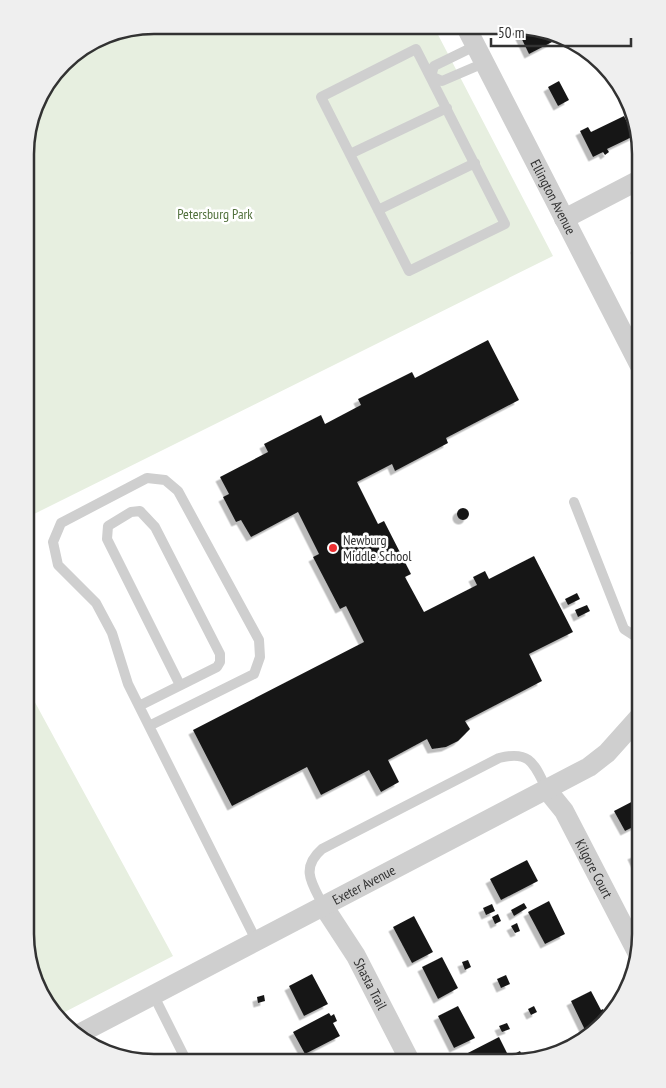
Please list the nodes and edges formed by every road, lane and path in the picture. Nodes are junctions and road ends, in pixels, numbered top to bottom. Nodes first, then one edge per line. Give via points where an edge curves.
1 (470, 34) edge
2 (480, 55) junction
3 (431, 76) junction
4 (447, 108) junction
5 (350, 154) junction
6 (475, 163) junction
7 (632, 184) edge
8 (378, 210) junction
9 (564, 219) junction
10 (632, 351) edge
11 (574, 502) dead end
12 (632, 634) edge
13 (180, 685) junction
14 (139, 706) junction
15 (632, 725) edge
16 (149, 726) junction
17 (546, 790) junction
18 (324, 908) junction
19 (258, 942) junction
20 (632, 942) edge
21 (154, 996) junction
22 (84, 1032) edge
23 (182, 1054) edge
24 (406, 1054) edge

1 - 2 street, Ellington Avenue
2 - 3 lane via 434,66
2 - 3 lane via 442,81
2 - 9 street, Ellington Avenue
3 - 4 lane
3 - 5 lane via 416,49 321,97
4 - 5 lane
4 - 6 lane
5 - 8 lane
6 - 8 lane
6 - 8 lane via 505,224 409,271
7 - 9 street
9 - 10 street, Ellington Avenue
11 - 12 lane via 624,629
13 - 13 lane via 217,667 220,654 155,527 140,511 131,512 108,526 107,539
13 - 14 lane
14 - 16 lane
14 - 16 lane via 128,684 112,632 96,603 58,564 53,542 61,523 147,478 165,480 178,491 259,640 260,657 254,674
15 - 17 street, Exeter Avenue via 589,767
16 - 19 lane
17 - 18 street, Exeter Avenue
17 - 18 lane via 527,758 520,755 498,758 322,848 312,857 309,867 313,886
17 - 20 street, Kilgore Court via 564,811
18 - 19 street, Exeter Avenue
18 - 24 street, Shasta Trail via 356,956
19 - 21 street, Exeter Avenue
21 - 22 street, Exeter Avenue
21 - 23 lane

